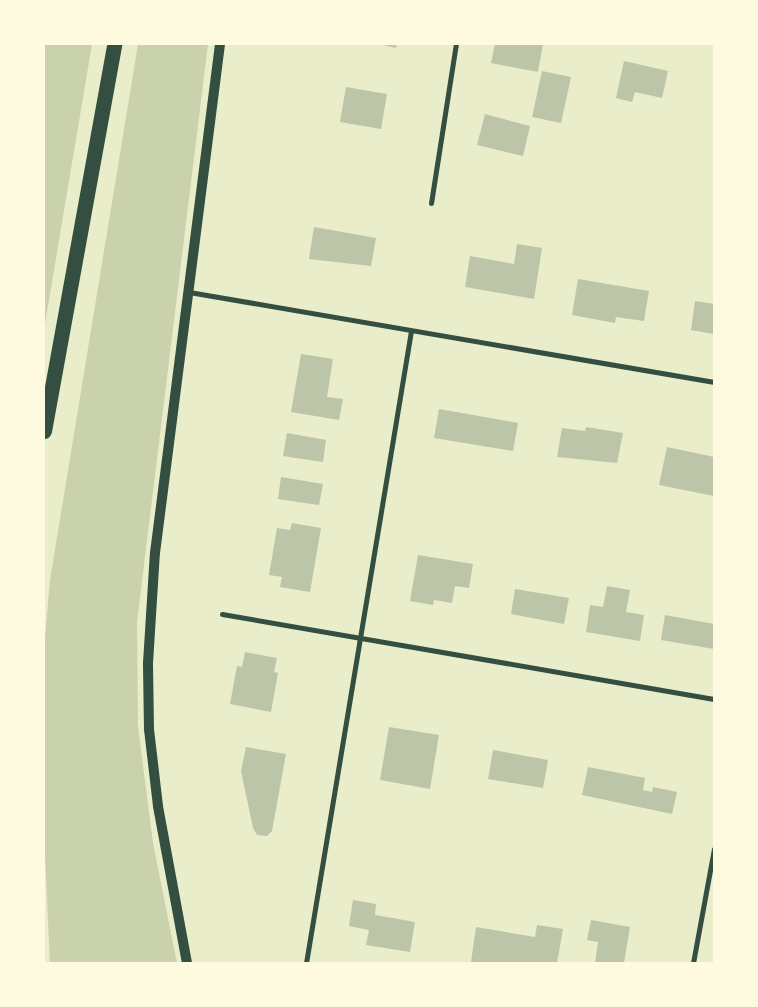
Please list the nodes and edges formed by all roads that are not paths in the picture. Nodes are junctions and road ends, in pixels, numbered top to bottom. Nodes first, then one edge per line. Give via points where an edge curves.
1 (114, 44) edge
2 (220, 44) edge
3 (456, 44) edge
4 (431, 202) dead end
5 (189, 292) junction
6 (411, 330) junction
7 (714, 382) edge
8 (44, 431) edge
9 (222, 614) dead end
10 (359, 638) junction
11 (714, 699) edge
12 (714, 849) edge
13 (187, 963) edge
14 (306, 963) edge
15 (693, 963) edge

1 - 8 highway
2 - 5 main road
3 - 4 street
5 - 6 street
5 - 13 main road via 156,553 148,663 148,729 158,806
6 - 7 street
6 - 10 street
9 - 10 street
10 - 11 street
10 - 14 street
12 - 15 street

